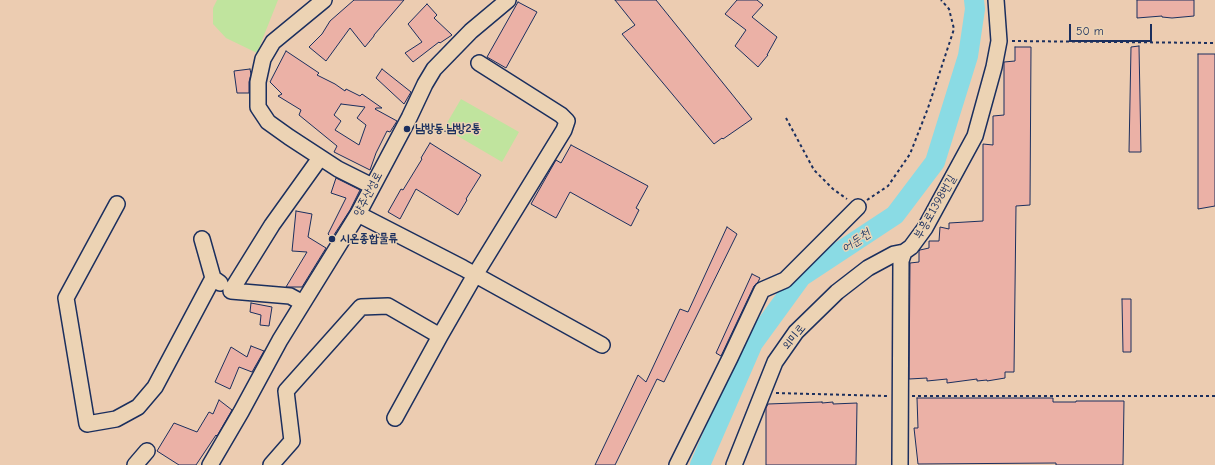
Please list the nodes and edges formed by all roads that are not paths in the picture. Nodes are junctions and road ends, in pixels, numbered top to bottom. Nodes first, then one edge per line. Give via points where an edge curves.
1 (324, 0) edge
2 (508, 0) edge
3 (996, 0) edge
4 (479, 62) dead end
5 (320, 158) junction
6 (372, 186) junction
7 (117, 204) dead end
8 (858, 207) road end
9 (358, 214) junction
10 (202, 239) dead end
11 (904, 252) junction
12 (475, 275) junction
13 (213, 278) junction
14 (231, 290) junction
15 (303, 302) junction
16 (440, 336) junction
17 (602, 344) dead end
18 (395, 418) dead end
19 (147, 452) dead end
20 (135, 465) edge
21 (210, 465) edge
22 (271, 465) edge
23 (677, 465) edge
24 (734, 465) edge
25 (900, 465) edge

1 - 5 street via 273,42 263,59 258,82 258,107 268,122
2 - 6 street, 양주산성로 via 471,31 434,69
3 - 11 street, 부흥로1398번길 via 999,41 975,136 925,228
4 - 12 street via 567,121 564,130
5 - 6 street
5 - 14 street via 272,225
6 - 9 street, 양주산성로
7 - 13 street via 66,298 87,424 116,419 138,407 155,387
8 - 23 street via 785,280 762,290
9 - 12 street
9 - 15 street, 양주산성로
10 - 13 street
11 - 24 street, 외미로 via 894,254 868,268 836,292 796,332 775,362
11 - 25 street via 901,261
12 - 16 street
12 - 17 street
13 - 14 street
14 - 15 street via 290,296
15 - 21 street, 양주산성로
16 - 18 street
16 - 22 street via 388,306 361,307 286,391 292,440
19 - 20 street

